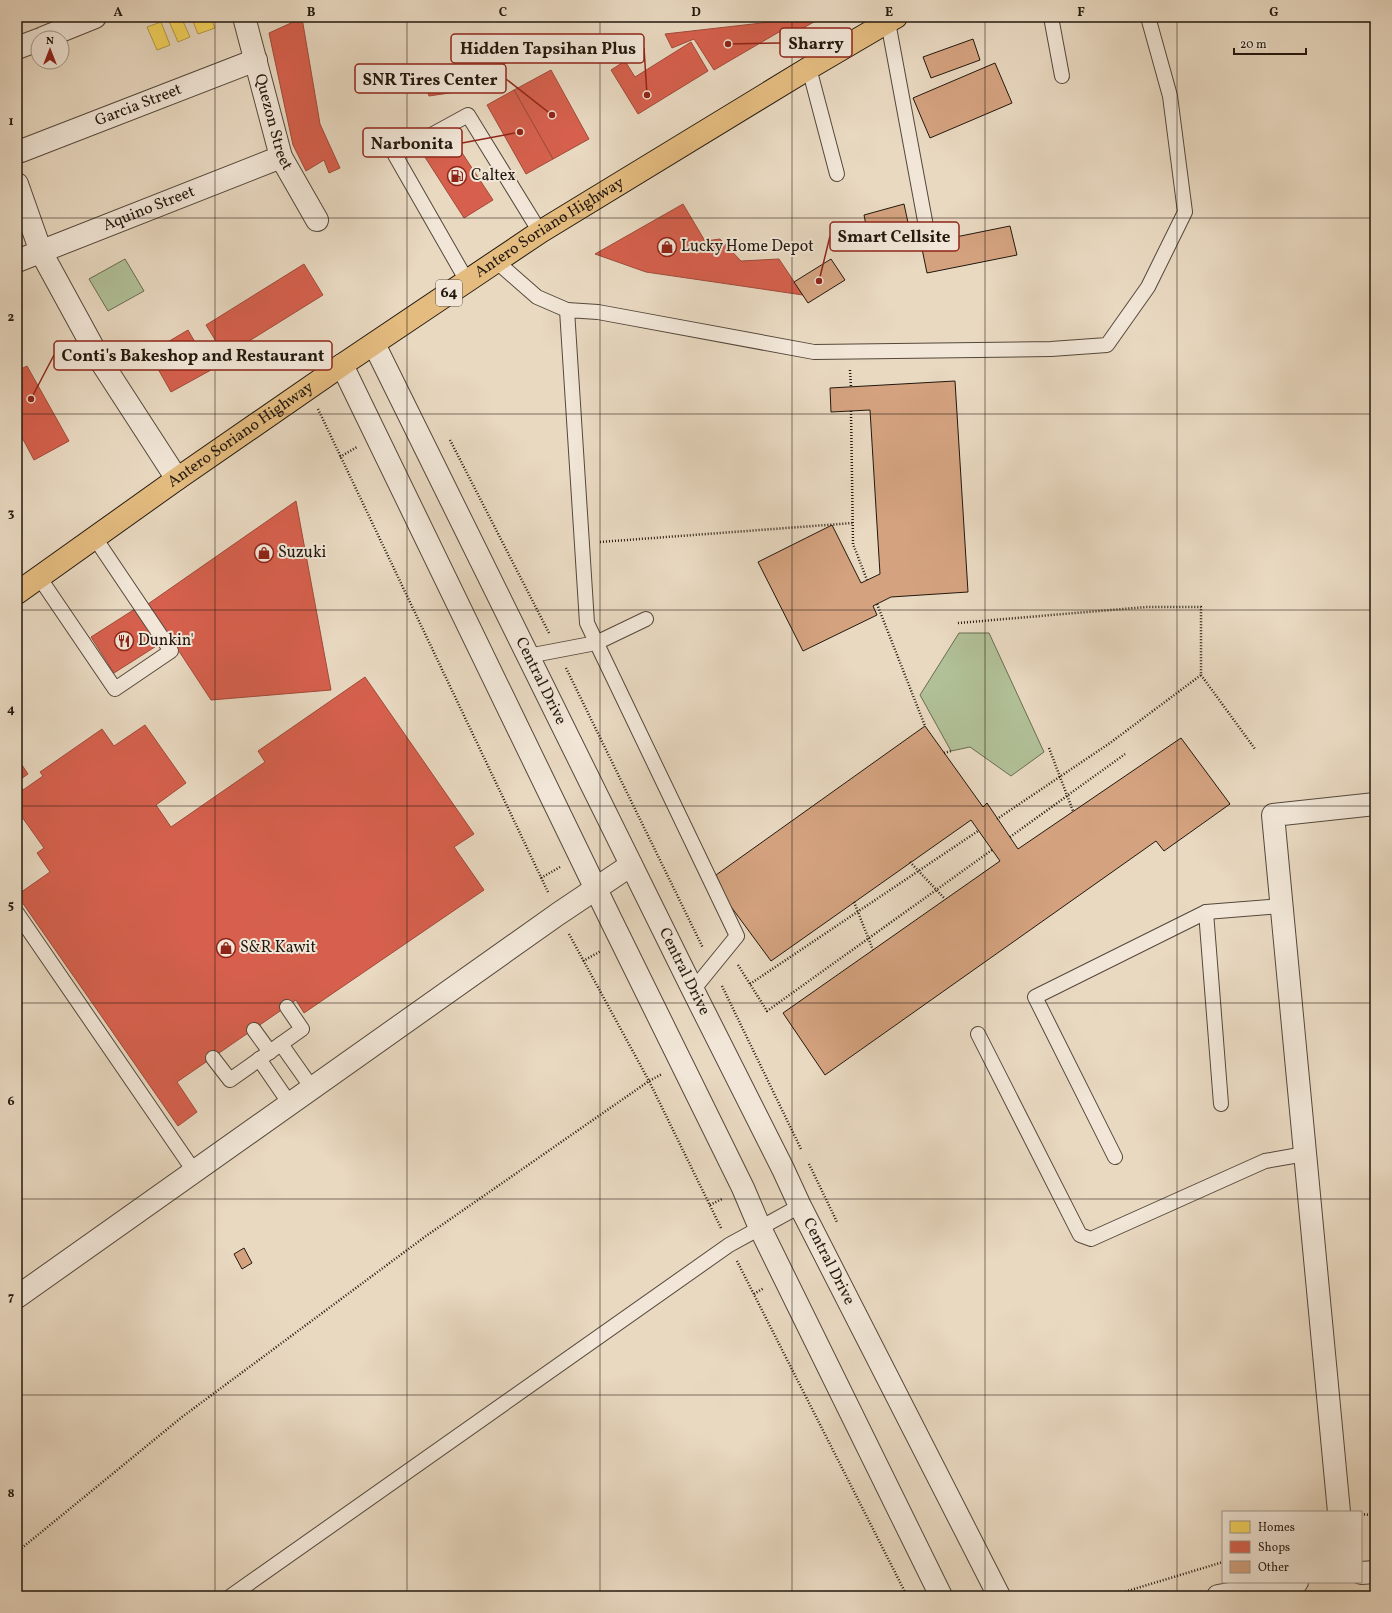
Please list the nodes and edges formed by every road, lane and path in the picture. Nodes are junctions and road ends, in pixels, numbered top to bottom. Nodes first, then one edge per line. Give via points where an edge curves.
1 (95, 17) edge
2 (244, 17) edge
3 (1051, 17) edge
4 (1148, 17) edge
5 (892, 19) edge
6 (62, 30) edge
7 (30, 43) edge
8 (17, 48) edge
9 (256, 60) junction
10 (809, 68) junction
11 (1062, 76) dead end
12 (18, 155) edge
13 (281, 157) junction
14 (837, 174) dead end
15 (17, 184) edge
16 (316, 220) dead end
17 (540, 232) junction
18 (928, 237) dead end
19 (41, 252) junction
20 (17, 261) edge
21 (497, 262) junction
22 (467, 281) junction
23 (567, 310) junction
24 (374, 344) junction
25 (342, 365) junction
26 (308, 389) junction
27 (851, 411) dead end
28 (177, 479) junction
29 (853, 523) junction
30 (95, 538) junction
31 (581, 544) junction
32 (39, 577) junction
33 (867, 580) dead end
34 (17, 593) edge
35 (877, 604) dead end
36 (646, 619) dead end
37 (958, 623) dead end
38 (596, 643) junction
39 (528, 656) junction
40 (1202, 675) junction
41 (925, 726) dead end
42 (1049, 748) dead end
43 (1255, 749) dead end
44 (951, 751) dead end
45 (944, 753) dead end
46 (1125, 754) dead end
47 (1060, 777) junction
48 (1068, 796) junction
49 (1375, 804) edge
50 (1073, 811) dead end
51 (997, 819) dead end
52 (978, 831) dead end
53 (1010, 837) dead end
54 (992, 850) dead end
55 (910, 862) dead end
56 (631, 865) junction
57 (919, 871) junction
58 (596, 888) junction
59 (936, 890) junction
60 (945, 899) dead end
61 (854, 902) dead end
62 (1282, 906) junction
63 (858, 912) junction
64 (1206, 912) junction
65 (17, 913) edge
66 (558, 914) junction
67 (868, 939) junction
68 (727, 948) junction
69 (872, 950) dead end
70 (750, 984) junction
71 (693, 990) junction
72 (287, 1007) dead end
73 (254, 1030) dead end
74 (978, 1034) dead end
75 (270, 1052) junction
76 (213, 1058) dead end
77 (682, 1063) junction
78 (649, 1081) junction
79 (312, 1088) junction
80 (290, 1104) junction
81 (1221, 1104) dead end
82 (1305, 1154) junction
83 (1115, 1157) dead end
84 (194, 1171) junction
85 (800, 1206) junction
86 (760, 1228) junction
87 (729, 1245) junction
88 (17, 1297) edge
89 (1339, 1511) edge
90 (1362, 1514) edge
91 (1375, 1517) edge
92 (17, 1552) edge
93 (1222, 1562) edge
94 (1375, 1572) edge
95 (1362, 1573) edge
96 (1291, 1583) edge
97 (231, 1596) edge
98 (907, 1596) edge
99 (941, 1596) edge
100 (999, 1596) edge
101 (1111, 1596) edge
102 (1218, 1596) edge

1 - 6 street
2 - 9 street, Quezon Street
3 - 11 lane
4 - 23 lane via 1170,96 1186,212 1148,287 1107,345 1051,349 814,352 598,312
5 - 10 main road, Antero Soriano Highway / 64
5 - 18 lane
7 - 8 street
9 - 12 street, Garcia Street
9 - 13 street, Quezon Street
10 - 14 lane
10 - 17 main road, Antero Soriano Highway / 64
13 - 16 street, Quezon Street
13 - 19 street, Aquino Street
15 - 19 street
17 - 21 main road, Antero Soriano Highway / 64
17 - 22 lane via 468,115 395,156
19 - 20 street, Aquino Street
19 - 28 street via 100,360
21 - 22 main road, Antero Soriano Highway / 64
21 - 23 lane via 537,297
22 - 24 main road, Antero Soriano Highway / 64
23 - 31 lane
24 - 25 main road, Antero Soriano Highway / 64
24 - 39 street, Central Drive
25 - 26 main road, Antero Soriano Highway / 64
25 - 58 street
26 - 28 main road, Antero Soriano Highway / 64
26 - 66 path
27 - 29 path
28 - 30 main road, Antero Soriano Highway / 64
29 - 31 path
29 - 33 path via 853,544
30 - 32 main road, Antero Soriano Highway / 64
30 - 32 lane via 171,651 114,689
31 - 38 lane via 587,623
32 - 34 main road, Antero Soriano Highway / 64
35 - 41 path
36 - 38 lane
37 - 40 path via 1146,606 1201,607
38 - 39 lane
38 - 68 lane via 736,936
39 - 56 street, Central Drive
40 - 43 path
40 - 47 path
42 - 47 path
44 - 45 path
46 - 48 path
47 - 48 path
47 - 51 path
48 - 50 path
48 - 53 path
49 - 62 street via 1273,815
52 - 57 path
54 - 59 path
55 - 57 path
56 - 58 street
56 - 71 street, Central Drive
57 - 59 path
57 - 63 path
58 - 66 street
58 - 77 street
59 - 60 path
59 - 67 path
61 - 63 path
62 - 64 lane
62 - 82 street
63 - 67 path
63 - 70 path
64 - 81 lane
64 - 83 lane via 1035,997
65 - 84 lane
66 - 78 path
66 - 79 street
67 - 69 path
67 - 70 path via 767,1011
68 - 70 path
68 - 71 lane
71 - 85 street, Central Drive
72 - 75 lane via 302,1029
73 - 75 lane
74 - 82 lane via 1080,1235 1091,1239 1265,1161
75 - 76 lane via 230,1080
75 - 79 lane
75 - 80 lane
77 - 78 path
77 - 86 street
78 - 87 path
78 - 92 path via 426,1236 182,1417
79 - 80 street
80 - 84 street
82 - 89 street
84 - 88 street
85 - 86 lane
85 - 100 street, Central Drive
86 - 87 lane
86 - 99 street
87 - 97 lane
87 - 98 path
90 - 91 path
93 - 101 path
94 - 95 street
96 - 102 street

